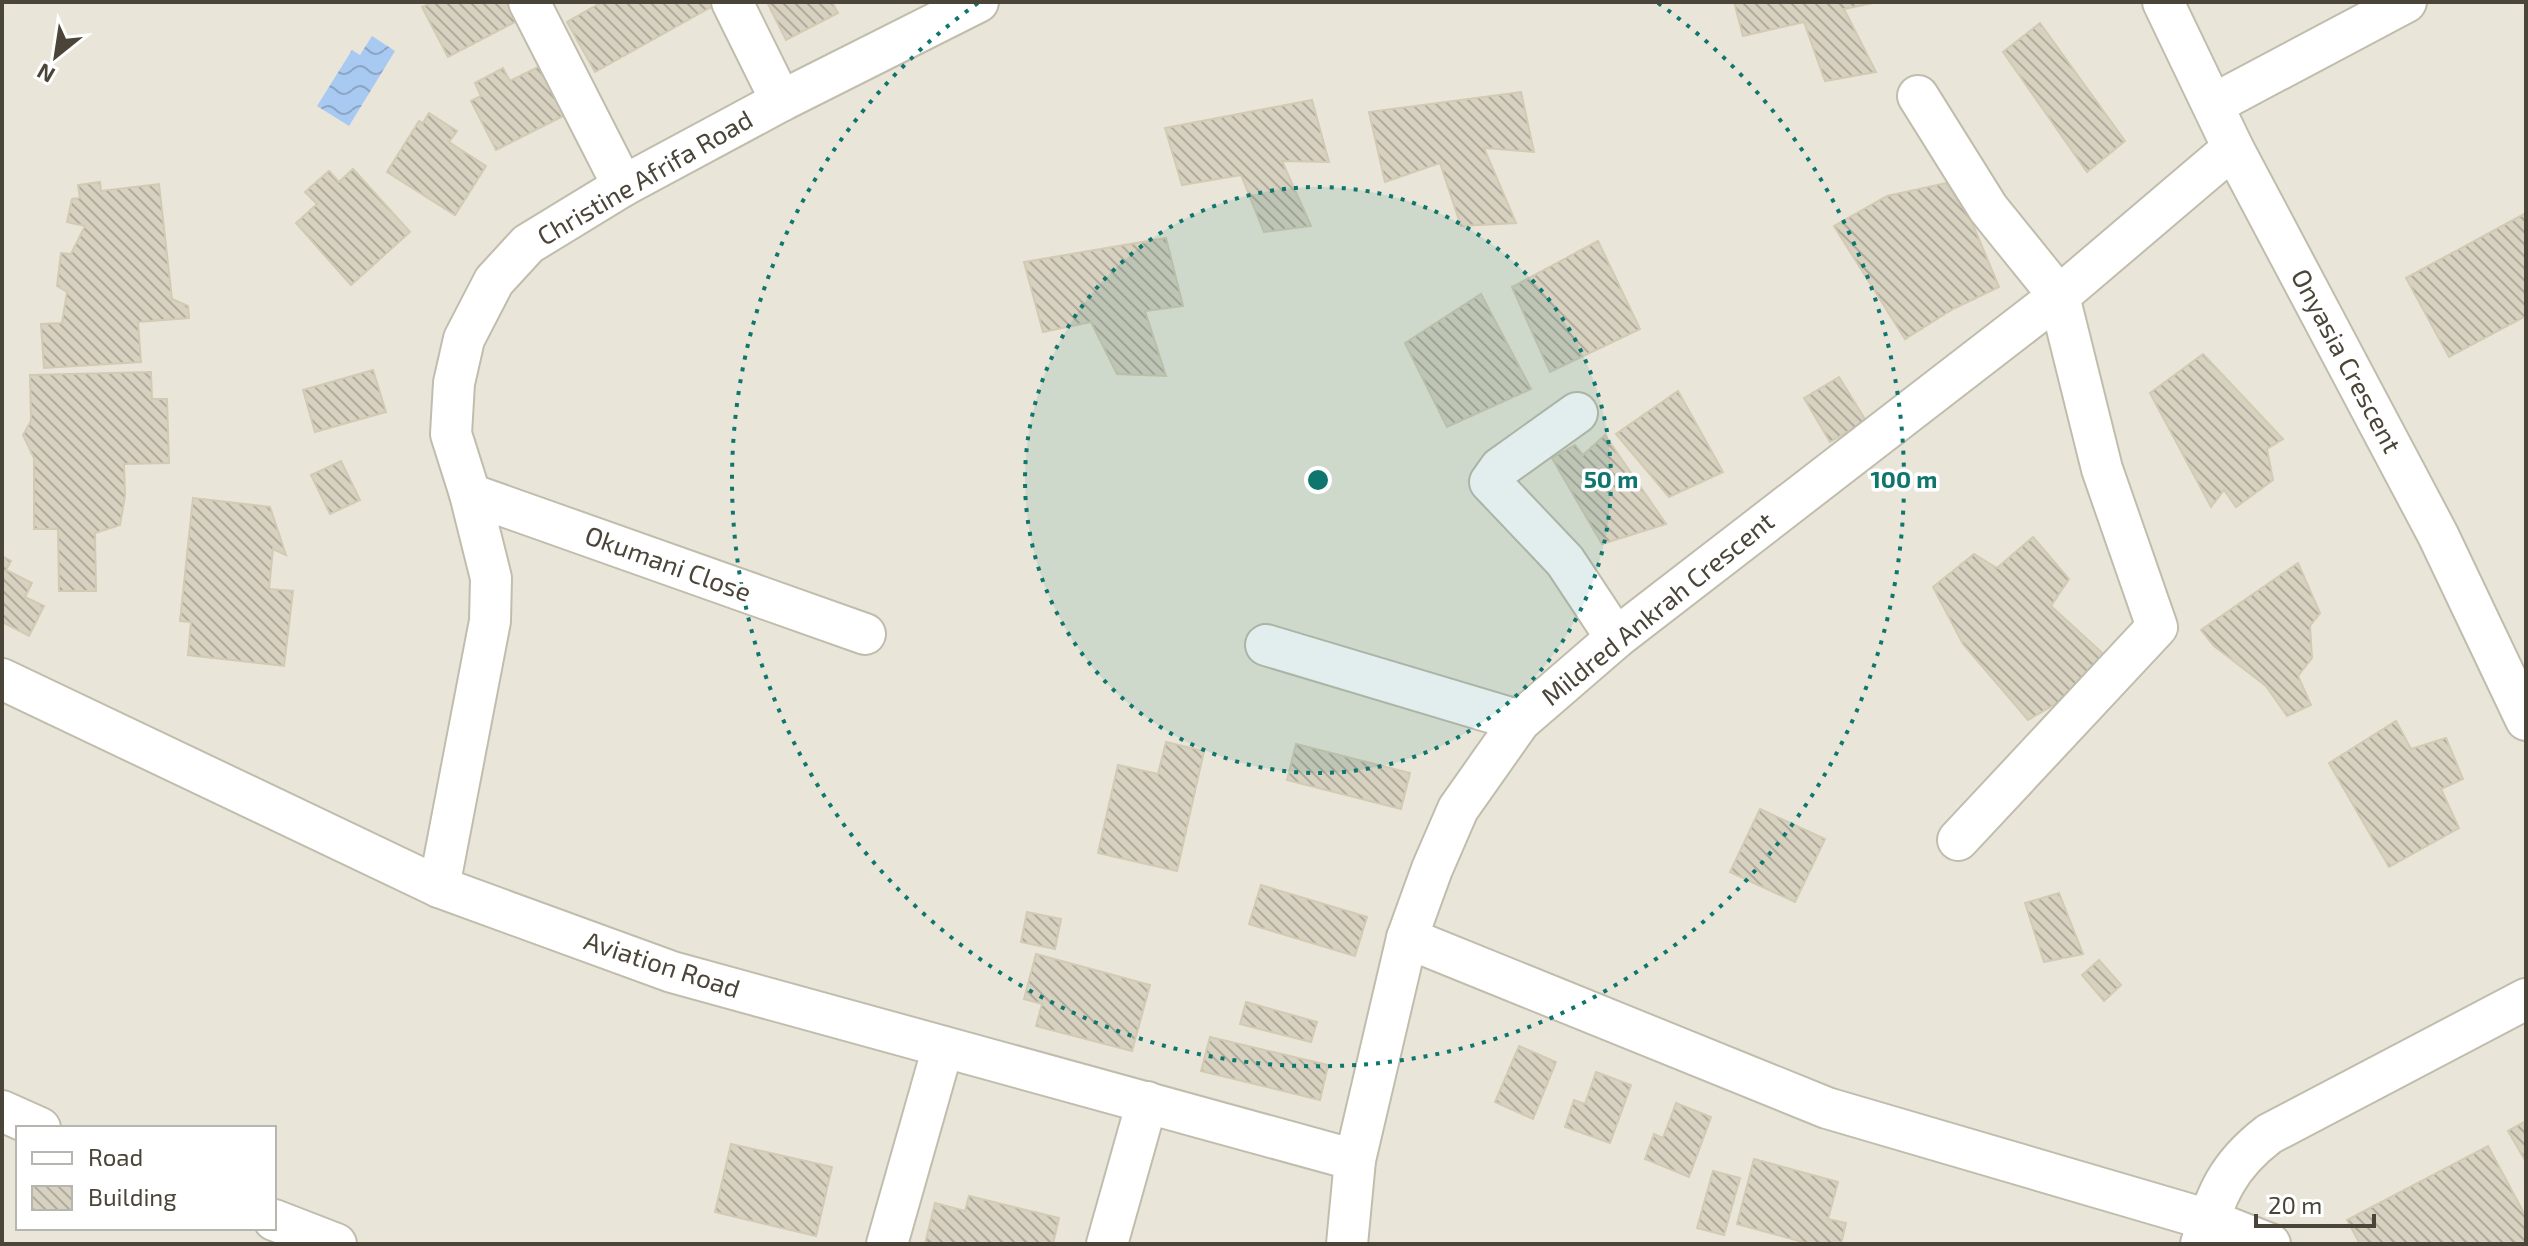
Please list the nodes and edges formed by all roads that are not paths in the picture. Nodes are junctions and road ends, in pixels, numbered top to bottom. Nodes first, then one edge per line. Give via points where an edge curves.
1 (529, 2) edge
2 (732, 2) edge
3 (2163, 2) edge
4 (2406, 2) edge
5 (961, 6) edge
6 (1918, 96) dead end
7 (781, 101) junction
8 (2214, 104) junction
9 (2233, 148) junction
10 (623, 186) junction
11 (2059, 296) junction
12 (1577, 413) dead end
13 (470, 494) junction
14 (865, 634) dead end
15 (1616, 638) junction
16 (1266, 645) dead end
17 (2, 679) edge
18 (2526, 720) edge
19 (1520, 721) junction
20 (1958, 840) dead end
21 (439, 887) junction
22 (1407, 938) junction
23 (2526, 999) edge
24 (943, 1047) junction
25 (1147, 1102) junction
26 (2, 1111) edge
27 (36, 1126) edge
28 (1355, 1160) junction
29 (276, 1221) edge
30 (2205, 1232) edge
31 (336, 1244) edge
32 (887, 1244) edge
33 (1107, 1244) edge
34 (1347, 1244) edge
35 (2270, 1244) edge

1 - 10 street
2 - 7 street
3 - 8 street, Onyasia Crescent
4 - 8 street
5 - 7 street, Christine Afrifa Road
6 - 11 street via 1988,208
7 - 10 street, Christine Afrifa Road
8 - 9 street, Onyasia Crescent
9 - 11 street, Mildred Ankrah Crescent
9 - 18 street, Onyasia Crescent via 2438,535
10 - 13 street, Christine Afrifa Road via 528,244 494,281 464,339 451,434
11 - 15 street, Mildred Ankrah Crescent
11 - 20 street via 2102,469 2157,627
12 - 15 street via 1500,468 1490,482 1565,561
13 - 14 street, Okumani Close
13 - 21 street, Christine Afrifa Road via 491,578 490,621
15 - 19 street, Mildred Ankrah Crescent
16 - 19 street
17 - 21 street, Aviation Road
19 - 22 street, Mildred Ankrah Crescent via 1458,809
21 - 24 street, Aviation Road via 672,972
22 - 28 street, Mildred Ankrah Crescent
22 - 30 street via 1827,1108
23 - 30 street via 2269,1134 2227,1175
24 - 25 street, Aviation Road
24 - 32 street
25 - 28 street, Aviation Road
25 - 33 street
26 - 27 street
28 - 34 street, Mildred Ankrah Crescent
29 - 31 street
30 - 35 street

